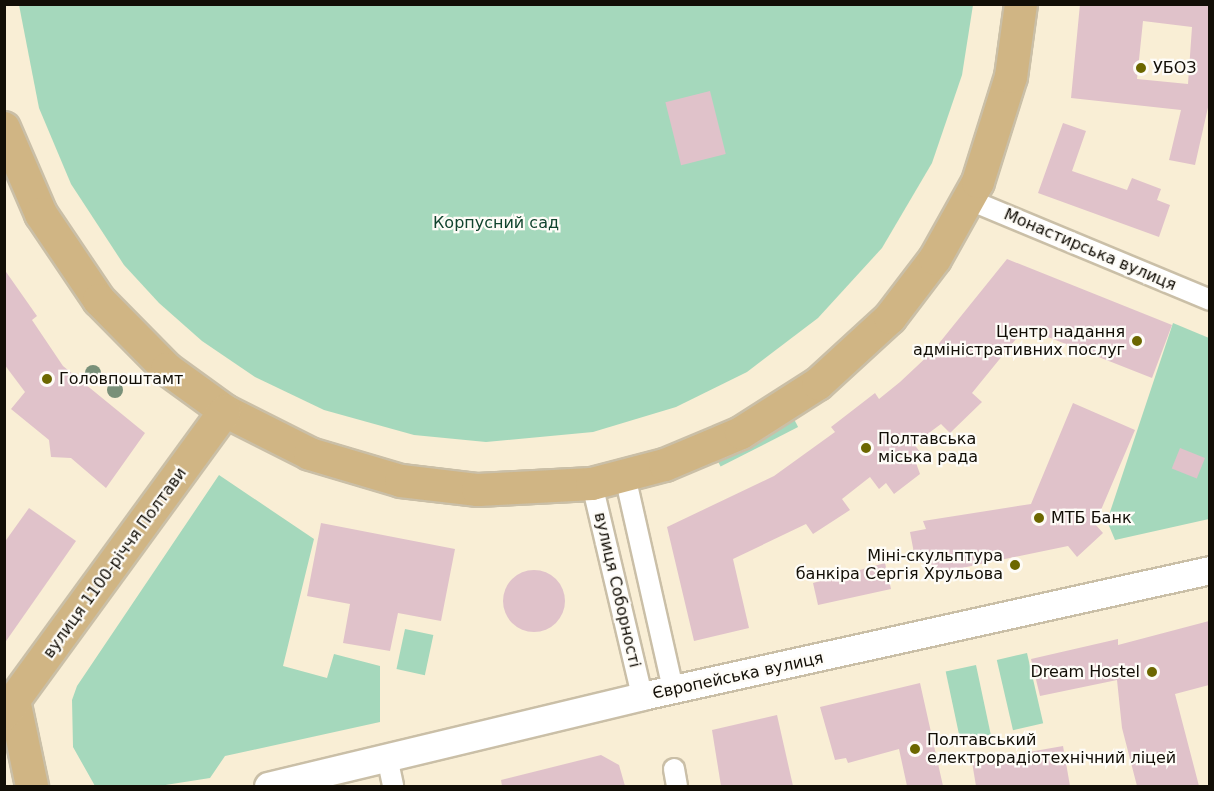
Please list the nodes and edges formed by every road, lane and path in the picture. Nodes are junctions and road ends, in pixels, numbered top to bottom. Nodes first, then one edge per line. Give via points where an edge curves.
1 (1021, 4) edge
2 (4, 128) edge
3 (970, 200) junction
4 (1209, 300) edge
5 (225, 411) junction
6 (625, 476) junction
7 (592, 483) junction
8 (1209, 570) edge
9 (673, 689) junction
10 (642, 696) junction
11 (9, 707) edge
12 (387, 757) junction
13 (32, 786) edge
14 (268, 786) edge
15 (393, 786) edge

1 - 3 main road via 1003,112
2 - 5 main road via 41,214 93,293 167,369
3 - 4 street, Монастирська вулиця
3 - 6 main road via 911,292 849,359 818,384 724,441
5 - 7 main road via 310,454 401,481 498,491
5 - 11 main road, вулиця 1100-річчя Полтави
6 - 7 main road
6 - 9 street, вулиця Соборності
7 - 10 street, вулиця Соборності
8 - 9 main road, Європейська вулиця
9 - 10 main road, Європейська вулиця
10 - 12 main road, Європейська вулиця
11 - 13 main road
12 - 14 main road, Європейська вулиця
12 - 15 street

